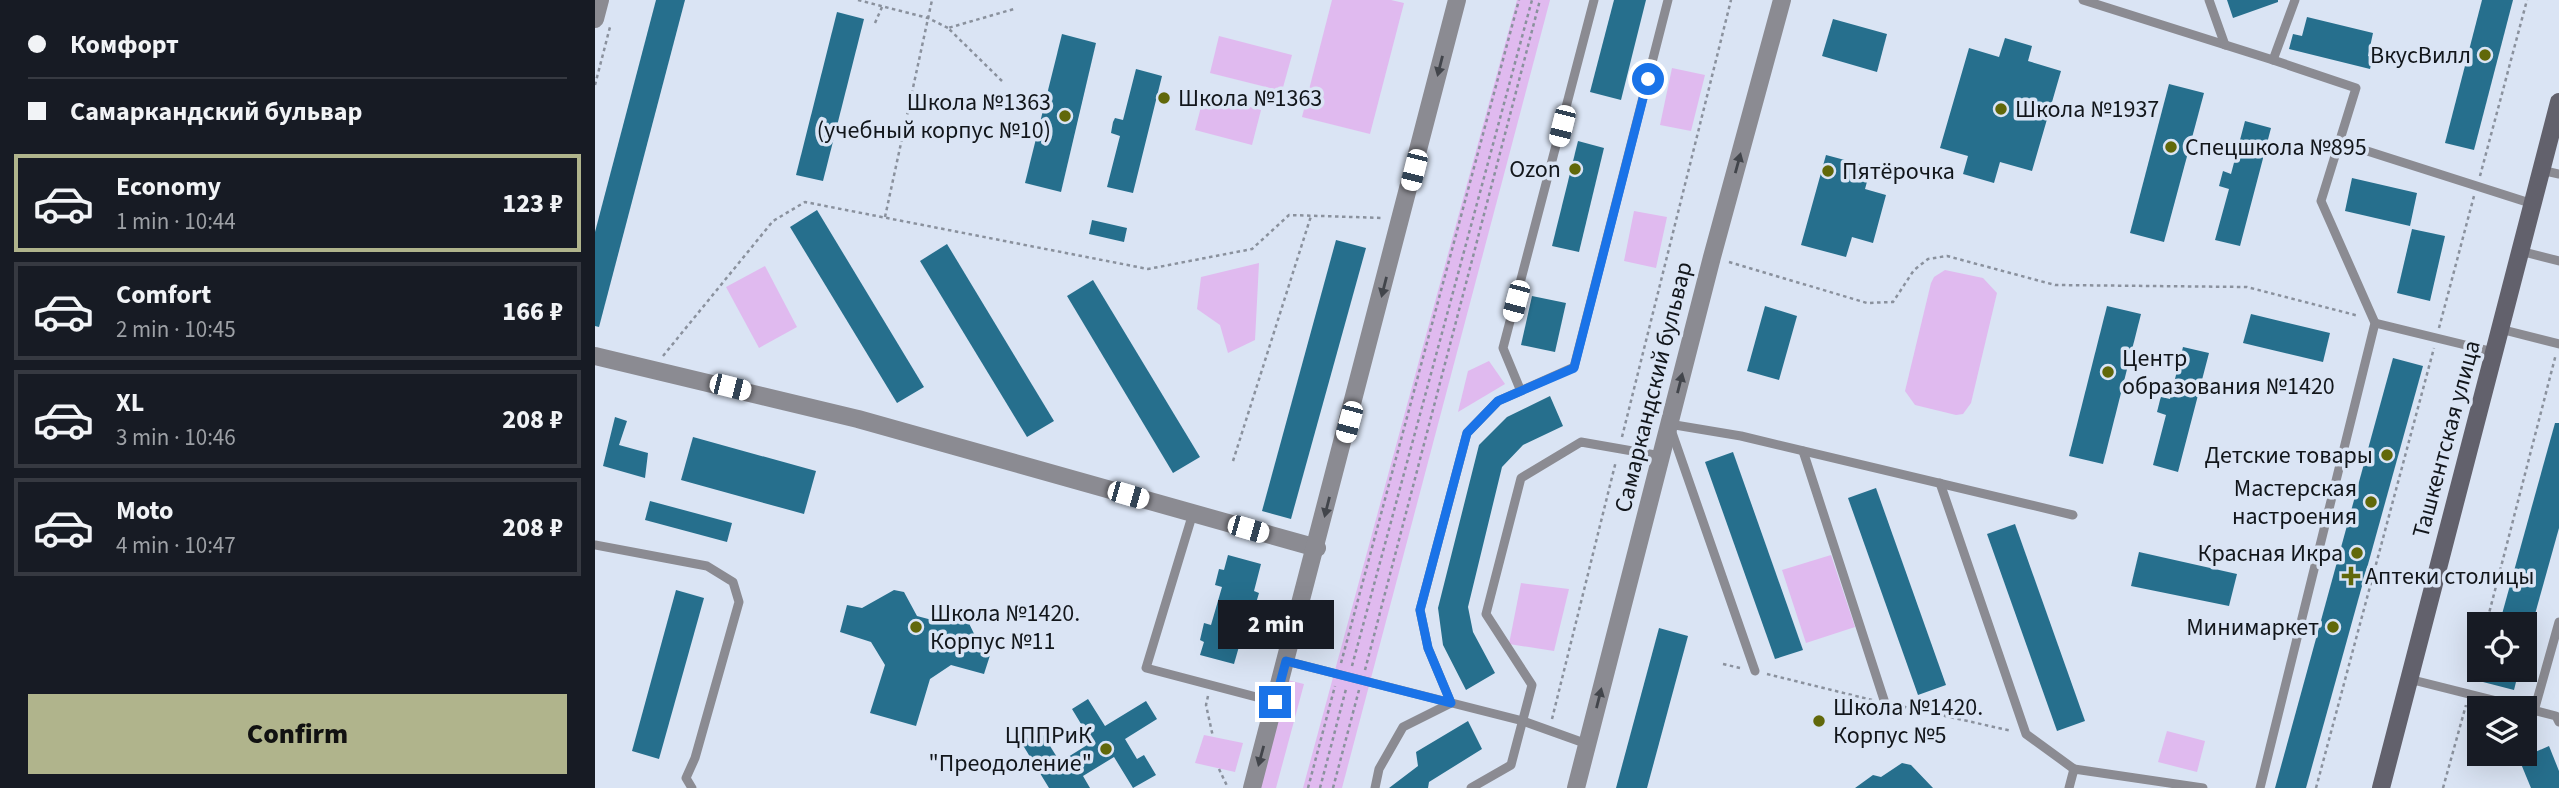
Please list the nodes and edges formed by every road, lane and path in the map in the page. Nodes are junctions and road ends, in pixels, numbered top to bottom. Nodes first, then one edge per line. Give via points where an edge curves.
1 (600, 0) edge
2 (858, 0) edge
3 (1457, 0) edge
4 (1519, 0) edge
5 (1531, 0) edge
6 (1541, 0) edge
7 (1594, 0) edge
8 (1668, 0) edge
9 (1731, 0) edge
10 (1782, 0) edge
11 (2085, 0) edge
12 (2209, 0) edge
13 (2295, 0) edge
14 (2526, 0) edge
15 (883, 6) junction
16 (1014, 9) dead end
17 (928, 18) junction
18 (602, 23) edge
19 (875, 23) dead end
20 (948, 28) junction
21 (2225, 45) junction
22 (2273, 60) junction
23 (1002, 81) dead end
24 (595, 82) edge
25 (2559, 102) edge
26 (2339, 142) junction
27 (2550, 172) edge
28 (2477, 186) junction
29 (2533, 204) junction
30 (1311, 216) junction
31 (885, 217) junction
32 (1401, 219) junction
33 (2520, 251) junction
34 (1712, 257) junction
35 (2559, 261) edge
36 (2375, 323) junction
37 (2500, 329) junction
38 (2436, 338) junction
39 (2559, 344) edge
40 (2494, 352) junction
41 (595, 356) edge
42 (654, 368) junction
43 (1520, 389) junction
44 (1669, 424) junction
45 (1619, 449) junction
46 (1803, 450) junction
47 (1661, 456) junction
48 (1233, 461) dead end
49 (1940, 483) junction
50 (1193, 513) junction
51 (2073, 515) dead end
52 (595, 545) edge
53 (1317, 548) junction
54 (2489, 612) edge
55 (2559, 622) edge
56 (1286, 661) junction
57 (1755, 671) dead end
58 (1339, 672) junction
59 (1350, 675) junction
60 (1362, 678) junction
61 (2409, 678) junction
62 (2472, 682) edge
63 (1211, 686) dead end
64 (2469, 694) junction
65 (2477, 696) edge
66 (2537, 699) edge
67 (1275, 702) junction
68 (1451, 703) junction
69 (1885, 703) dead end
70 (2537, 711) edge
71 (1523, 721) junction
72 (2559, 722) edge
73 (1550, 729) junction
74 (1213, 737) dead end
75 (1587, 744) junction
76 (1219, 769) dead end
77 (2074, 769) junction
78 (691, 788) edge
79 (1228, 788) edge
80 (1252, 788) edge
81 (1308, 788) edge
82 (1320, 788) edge
83 (1333, 788) edge
84 (1375, 788) edge
85 (1471, 788) edge
86 (1576, 788) edge
87 (2069, 788) edge
88 (2203, 788) edge
89 (2260, 788) edge
90 (2316, 788) edge
91 (2381, 788) edge
92 (2443, 788) edge

1 - 18 street
2 - 15 path
3 -> 32 street
4 - 58 path
5 - 59 path
6 - 60 path
7 - 43 lane via 1503,348
8 - 43 lane via 1574,368
9 - 45 path
34 -> 10 street, Самаркандский бульвар
11 - 21 lane
12 - 21 lane
13 - 22 lane
14 - 28 path
15 - 17 path
15 - 19 path
16 - 20 path
17 - 20 path
17 - 31 path
17 - 31 path via 932,0
18 - 24 path
20 - 23 path
21 - 22 lane
22 - 26 lane via 2356,88
25 - 27 main road, Ташкентская улица
26 - 28 lane
26 - 36 lane via 2321,201
27 - 29 main road, Ташкентская улица
28 - 29 lane
28 - 38 path
29 - 33 main road, Ташкентская улица
30 - 31 path via 1289,215 1252,249 1148,270
30 - 32 path
30 - 48 path
31 - 42 path via 805,202 773,221
32 -> 53 street
33 - 35 lane
33 - 37 main road, Ташкентская улица
34 - 36 path via 1867,303 1893,302 1928,259 1947,257 2055,285 2247,286
44 -> 34 street, Самаркандский бульвар
36 - 38 lane
36 - 89 lane
37 - 39 lane
37 - 40 main road, Ташкентская улица
38 - 40 lane
38 - 90 path
39 - 54 path
40 - 61 main road, Ташкентская улица
41 - 42 street
42 - 50 street
43 - 68 lane via 1498,401 1467,433 1420,610 1428,648
44 - 46 lane
44 - 47 street, Самаркандский бульвар
44 - 57 lane
45 - 47 lane
45 - 71 lane via 1581,442 1521,478 1486,614 1532,685
45 - 73 path
46 - 49 lane
46 - 69 lane
75 -> 47 street, Самаркандский бульвар
49 - 51 lane
49 - 77 lane via 2026,734
50 - 53 street
50 - 67 lane via 1146,668
52 - 78 lane via 707,566 733,582 739,602 686,778
53 - 56 street
55 - 66 lane
56 - 58 lane
56 - 67 street
58 - 59 lane
58 - 81 path
59 - 60 lane
59 - 82 path
60 - 68 lane
60 - 83 path
61 - 64 lane
61 - 91 main road, Ташкентская улица
62 - 64 path
63 - 74 path via 1206,705
64 - 65 lane
64 - 92 path
67 -> 80 street
68 - 71 lane
68 - 84 lane via 1403,727 1379,769
70 - 72 lane via 2556,716
71 - 73 lane
71 - 85 lane via 1511,765
73 - 75 lane
75 - 86 street, Самаркандский бульвар
76 - 79 path
77 - 87 lane
77 - 88 lane

